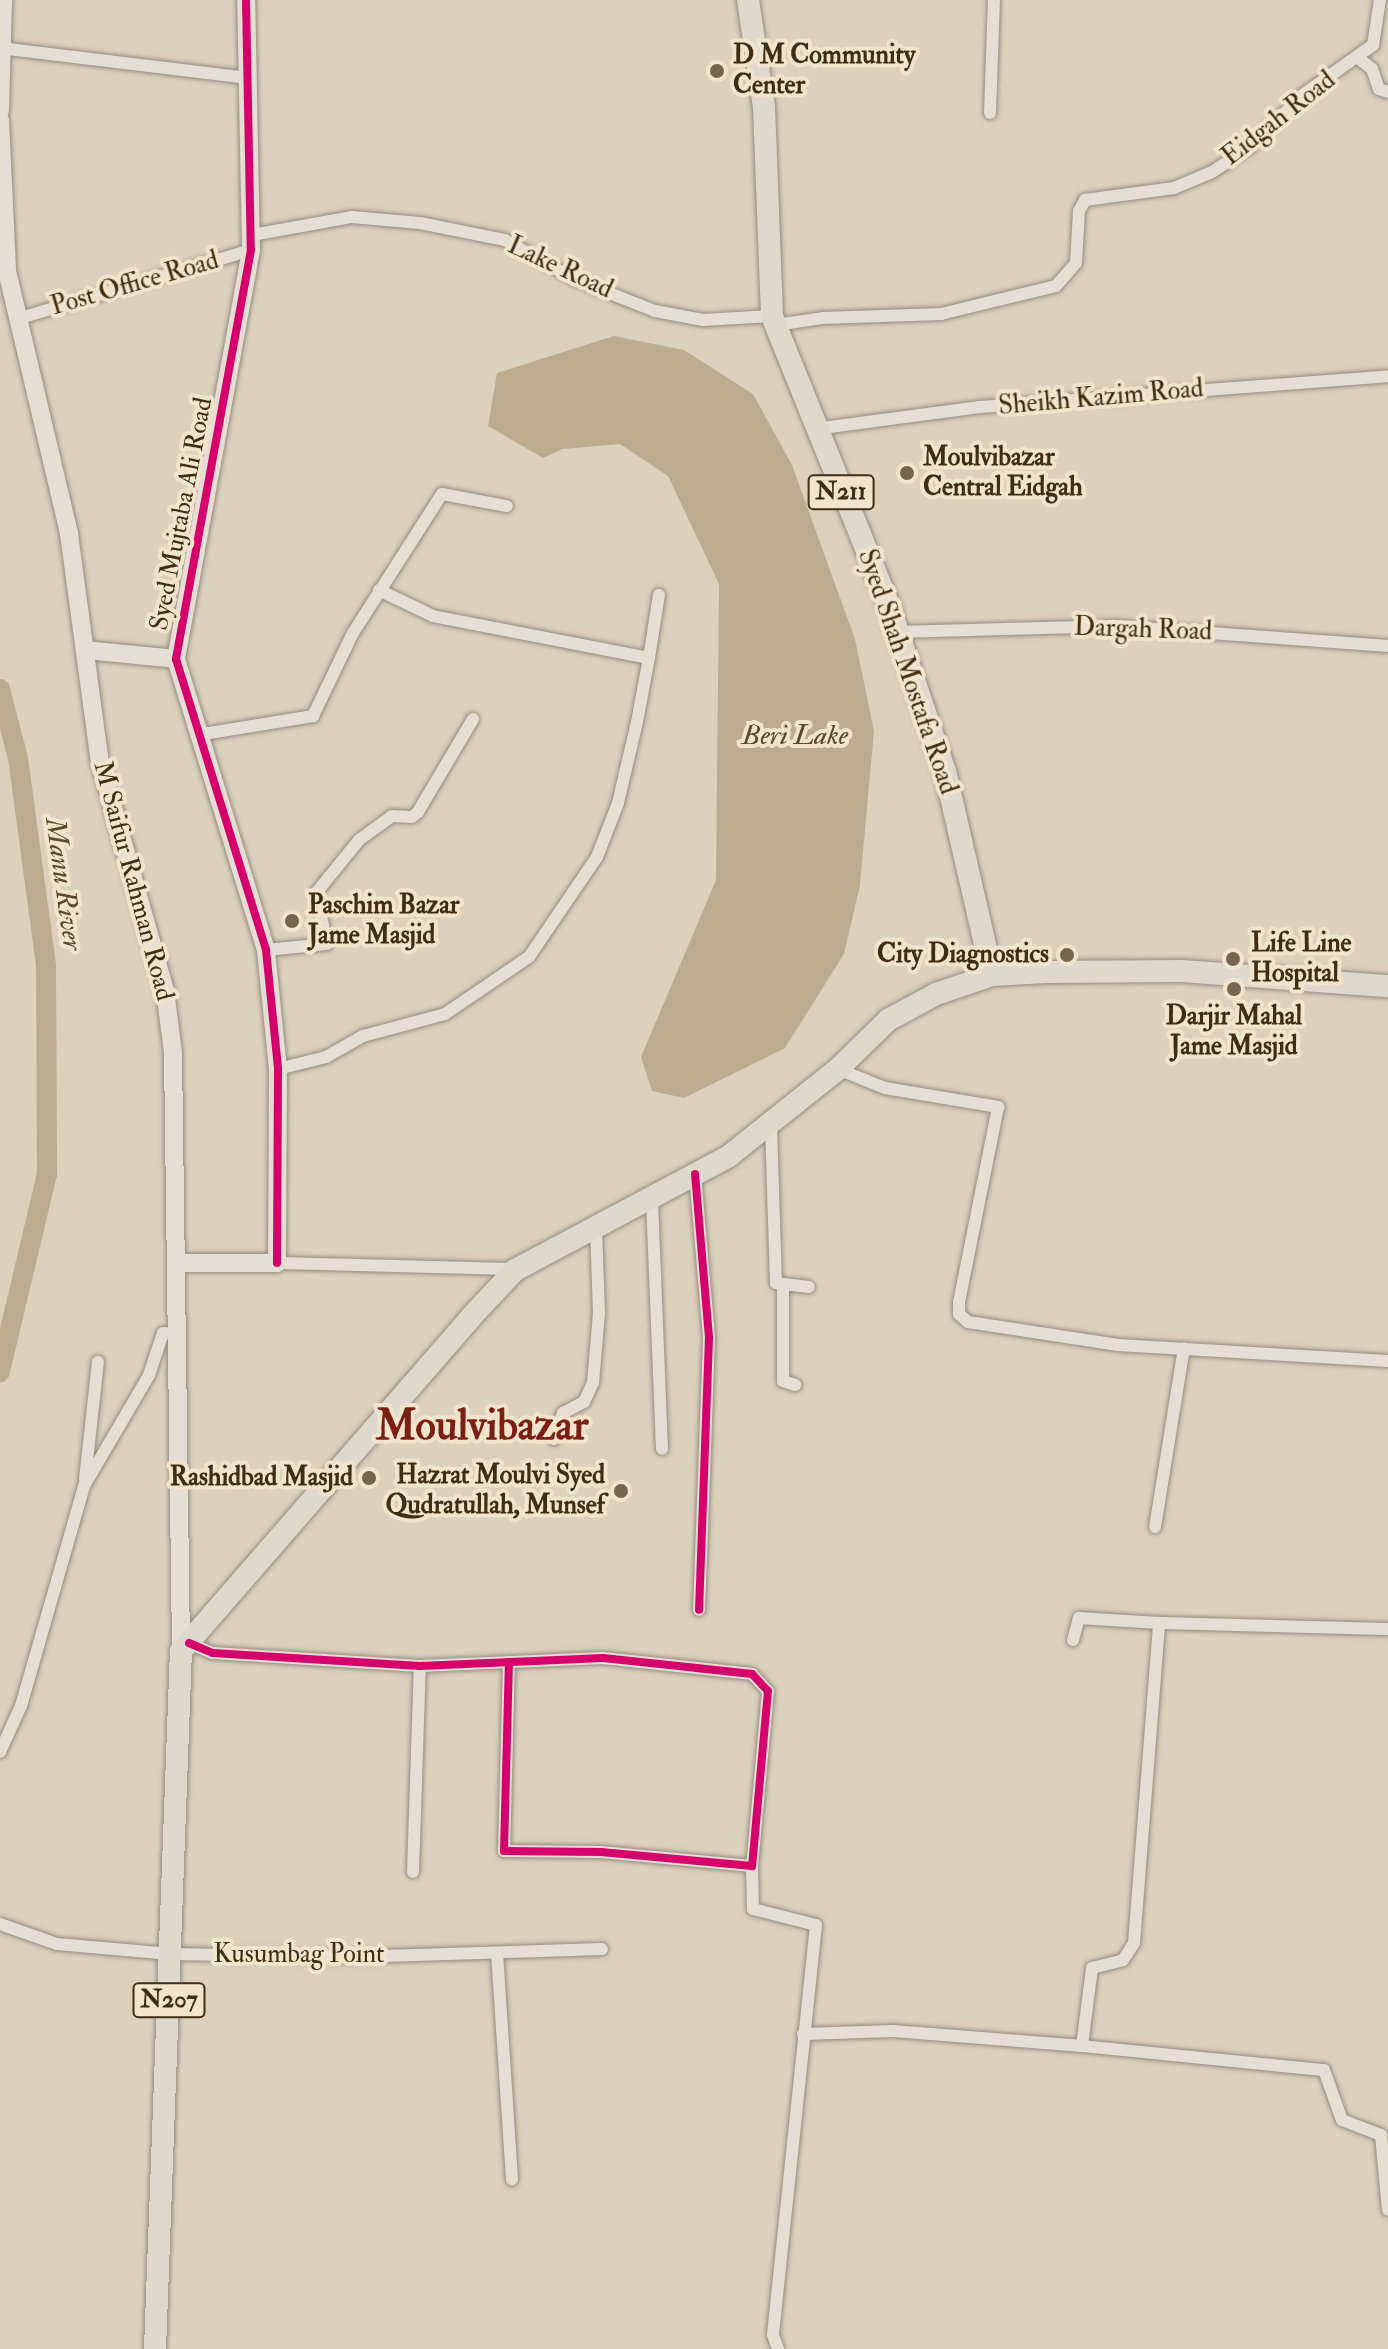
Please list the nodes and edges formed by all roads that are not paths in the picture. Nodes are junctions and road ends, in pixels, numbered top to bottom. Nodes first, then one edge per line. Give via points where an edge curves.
1 (3, 0) edge
2 (246, 0) edge
3 (748, 0) edge
4 (994, 0) edge
5 (1380, 0) edge
6 (0, 48) edge
7 (1358, 58) junction
8 (248, 78) junction
9 (1388, 92) edge
10 (0, 110) edge
11 (990, 113) dead end
12 (0, 120) edge
13 (252, 243) junction
14 (20, 318) junction
15 (774, 320) junction
16 (1388, 376) edge
17 (815, 429) junction
18 (507, 506) dead end
19 (379, 590) junction
20 (659, 595) dead end
21 (897, 632) junction
22 (1388, 646) edge
23 (85, 650) junction
24 (649, 658) junction
25 (176, 659) junction
26 (473, 719) dead end
27 (197, 735) junction
28 (266, 950) junction
29 (992, 975) junction
30 (1388, 986) edge
31 (278, 1069) junction
32 (838, 1069) junction
33 (771, 1125) junction
34 (695, 1174) junction
35 (652, 1200) junction
36 (596, 1228) junction
37 (177, 1263) junction
38 (277, 1263) junction
39 (515, 1270) junction
40 (783, 1286) junction
41 (809, 1287) dead end
42 (178, 1334) junction
43 (1184, 1348) junction
44 (1388, 1361) edge
45 (98, 1362) dead end
46 (795, 1385) dead end
47 (554, 1439) dead end
48 (662, 1449) dead end
49 (84, 1486) junction
50 (1155, 1527) dead end
51 (699, 1610) dead end
52 (1159, 1623) junction
53 (1388, 1629) edge
54 (1073, 1640) dead end
55 (185, 1647) junction
56 (509, 1662) junction
57 (420, 1666) junction
58 (0, 1752) edge
59 (752, 1866) junction
60 (413, 1872) dead end
61 (0, 1924) edge
62 (602, 1949) dead end
63 (497, 1953) junction
64 (171, 1954) junction
65 (803, 2034) junction
66 (1082, 2046) junction
67 (512, 2180) dead end
68 (1388, 2201) edge
69 (1388, 2210) edge
70 (155, 2349) edge
71 (778, 2349) edge

1 - 6 main road
2 - 8 main road, Syed Mujtaba Ali Road
3 - 15 highway, Syed Shah Mostafa Road / N211 via 764,107
4 - 11 street
5 - 7 street, Eidgah Road via 1376,39
6 - 8 street
6 - 10 main road
7 - 9 street via 1372,69 1379,89
7 - 15 street, Eidgah Road via 1304,94 1249,148 1212,172 1174,188 1085,200 1079,211 1076,263 1056,286 941,314
8 - 13 main road, Syed Mujtaba Ali Road
12 - 14 main road, M Saifur Rahman Road via 7,271
13 - 14 street, Post Office Road
13 - 15 street, Lake Road via 352,217 420,223 505,240 574,279 655,311 703,320
13 - 25 main road, Syed Mujtaba Ali Road
14 - 23 main road, M Saifur Rahman Road via 69,534
15 - 17 highway, Syed Shah Mostafa Road / N211
16 - 17 street, Sheikh Kazim Road via 965,409
17 - 21 highway, Syed Shah Mostafa Road / N211
18 - 19 street via 442,494
19 - 24 street via 433,616
19 - 27 street via 313,716
20 - 24 street
21 - 22 street, Dargah Road via 1115,626
21 - 29 highway, Syed Shah Mostafa Road / N211 via 945,771
23 - 25 main road
23 - 37 main road, M Saifur Rahman Road via 100,762 165,990 175,1093
24 - 31 street via 618,803 597,857 529,957 445,1014 363,1036 326,1057
25 - 27 main road, Syed Mujtaba Ali Road
26 - 28 street via 418,812 412,817 392,816 359,840 316,893 327,944
27 - 28 main road, Syed Mujtaba Ali Road
28 - 31 main road, Syed Mujtaba Ali Road
29 - 30 highway via 1182,971
29 - 32 highway via 936,994 888,1020
31 - 38 main road, Syed Mujtaba Ali Road
32 - 33 highway
32 - 43 street via 885,1088 998,1107 959,1302 959,1314 968,1322 1118,1345
33 - 34 highway
33 - 40 street via 776,1283
34 - 35 highway
34 - 51 street via 709,1353
35 - 36 highway
35 - 48 street
36 - 39 highway
36 - 47 street via 599,1313 593,1383 584,1402 563,1413
37 - 38 main road
37 - 42 main road, M Saifur Rahman Road
38 - 39 street
39 - 55 highway
40 - 41 street
40 - 46 street via 783,1381
42 - 49 street via 163,1333 149,1375
42 - 55 main road, M Saifur Rahman Road
43 - 44 street
43 - 50 street
45 - 49 street
49 - 58 street via 21,1706
52 - 53 street
52 - 54 street via 1079,1618
52 - 66 street via 1134,1943 1123,1960 1092,1968
55 - 57 street
55 - 64 highway, N207
56 - 57 street
56 - 59 street via 504,1851 601,1852
56 - 59 street via 603,1658 708,1667 752,1674 762,1681 768,1691
57 - 60 street
59 - 65 street via 753,1909 816,1925
61 - 64 street, Kusumbag Point via 57,1944
62 - 63 street, Kusumbag Point
63 - 64 street, Kusumbag Point
63 - 67 street
64 - 70 highway, N207
65 - 66 street via 893,2031
65 - 71 street via 773,2335
66 - 68 street via 1324,2070 1342,2120 1381,2135
68 - 69 street

